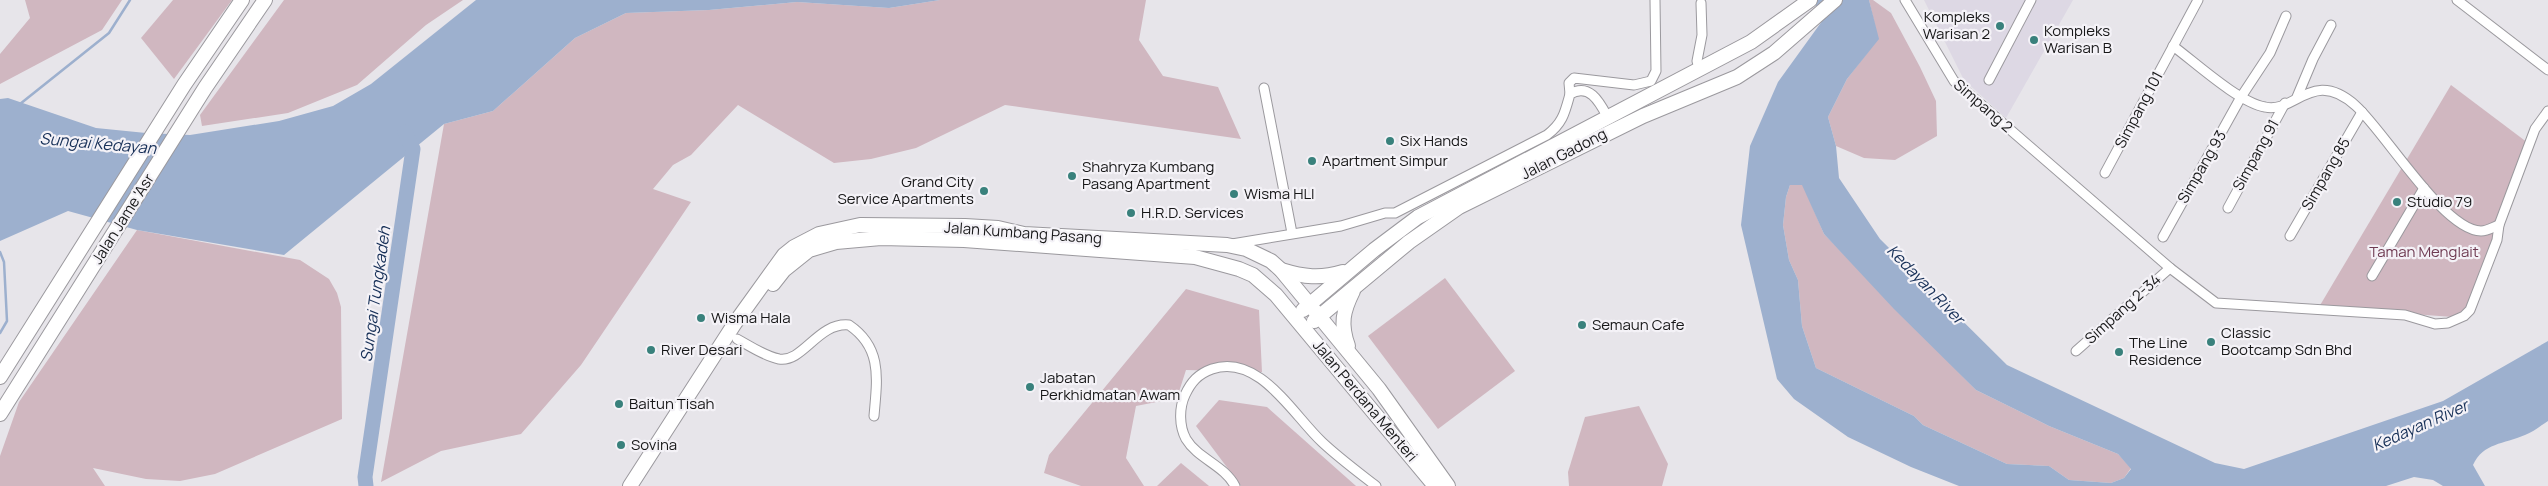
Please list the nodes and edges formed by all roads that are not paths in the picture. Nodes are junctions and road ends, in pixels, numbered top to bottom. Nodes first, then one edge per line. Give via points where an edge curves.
1 (242, 0) edge
2 (265, 0) edge
3 (1655, 0) edge
4 (1835, 0) edge
5 (1905, 0) edge
6 (2031, 0) edge
7 (2198, 0) edge
8 (2457, 0) edge
9 (1808, 1) edge
10 (1701, 3) dead end
11 (2286, 16) dead end
12 (2331, 25) dead end
13 (2173, 46) junction
14 (1699, 68) junction
15 (2548, 70) edge
16 (1989, 80) dead end
17 (1264, 88) dead end
18 (1570, 94) junction
19 (2242, 97) junction
20 (2297, 97) junction
21 (2285, 103) junction
22 (2548, 111) edge
23 (2362, 112) junction
24 (1607, 116) junction
25 (1615, 129) junction
26 (2105, 173) dead end
27 (2424, 188) junction
28 (2228, 208) dead end
29 (2499, 224) junction
30 (1292, 233) junction
31 (2290, 236) dead end
32 (2163, 237) dead end
33 (1227, 245) junction
34 (2170, 268) junction
35 (1281, 270) junction
36 (1349, 270) junction
37 (2372, 276) dead end
38 (1356, 285) junction
39 (1310, 304) junction
40 (1320, 316) junction
41 (1295, 317) junction
42 (1305, 329) junction
43 (737, 339) junction
44 (2076, 351) dead end
45 (1351, 354) junction
46 (0, 377) edge
47 (4, 399) edge
48 (0, 414) edge
49 (874, 416) dead end
50 (0, 420) edge
51 (630, 486) edge
52 (642, 486) edge
53 (1235, 486) edge
54 (1376, 486) edge
55 (1435, 486) edge
56 (1448, 486) edge

1 - 46 main road, Jalan Jame 'Asr via 184,85
2 - 47 main road, Jalan Jame 'Asr
3 - 18 street via 1656,71 1651,81 1634,84 1574,78 1569,83
4 - 25 main road, Jalan Gadong via 1774,52 1737,76
5 - 34 street, Simpang 2 via 1954,81
6 - 16 street
7 - 13 street, Simpang 101
8 - 15 street
9 - 14 main road, Jalan Gadong via 1759,37
10 - 14 street
11 - 19 street, Simpang 93 via 2270,53
12 - 20 street
13 - 19 street
13 - 26 street, Simpang 101
14 - 24 main road, Jalan Gadong
17 - 30 street
18 - 24 street via 1588,92
18 - 30 street via 1563,119 1547,136 1396,213
19 - 21 street via 2265,108
19 - 32 street, Simpang 93
20 - 21 street
20 - 23 street via 2326,90 2354,104
21 - 28 street, Simpang 91
22 - 29 street via 2535,129
23 - 27 street
23 - 31 street, Simpang 85
24 - 25 main road
24 - 36 main road, Jalan Gadong via 1430,210 1400,229
25 - 38 main road, Jalan Gadong via 1459,207
27 - 29 street via 2450,214 2471,229 2489,230
27 - 37 street
29 - 34 street, Simpang 2 via 2497,240 2470,310 2448,323 2427,323 2404,315 2216,303
30 - 33 street
33 - 35 main road, Jalan Kumbang Pasang via 1259,254
33 - 51 main road, Jalan Kumbang Pasang via 1090,239 965,226 860,226 819,234 794,247 774,267
34 - 44 street, Simpang 2-34
35 - 36 main road via 1313,278 1325,278
35 - 39 main road, Jalan Kumbang Pasang
36 - 39 main road, Jalan Gadong
38 - 40 main road, Jalan Gadong
38 - 45 main road via 1342,322
39 - 40 main road, Jalan Kumbang Pasang
39 - 41 main road, Jalan Gadong
40 - 42 main road, Jalan Gadong
40 - 45 main road, Jalan Kumbang Pasang
41 - 42 main road, Jalan Perdana Menteri
41 - 43 main road, Jalan Kumbang Pasang via 1265,284 1239,268 1216,260 991,241 865,238 822,245 796,259 770,286
42 - 55 main road, Jalan Perdana Menteri
43 - 49 street via 778,359 786,359 798,354 830,326 849,325 863,335 875,358
43 - 52 main road, Jalan Kumbang Pasang
45 - 56 main road, Jalan Perdana Menteri
47 - 48 main road, Jalan Jame 'Asr
47 - 50 main road
53 - 54 street via 1223,471 1195,451 1182,426 1183,400 1188,388 1196,378 1220,366 1247,369 1262,379 1322,442

